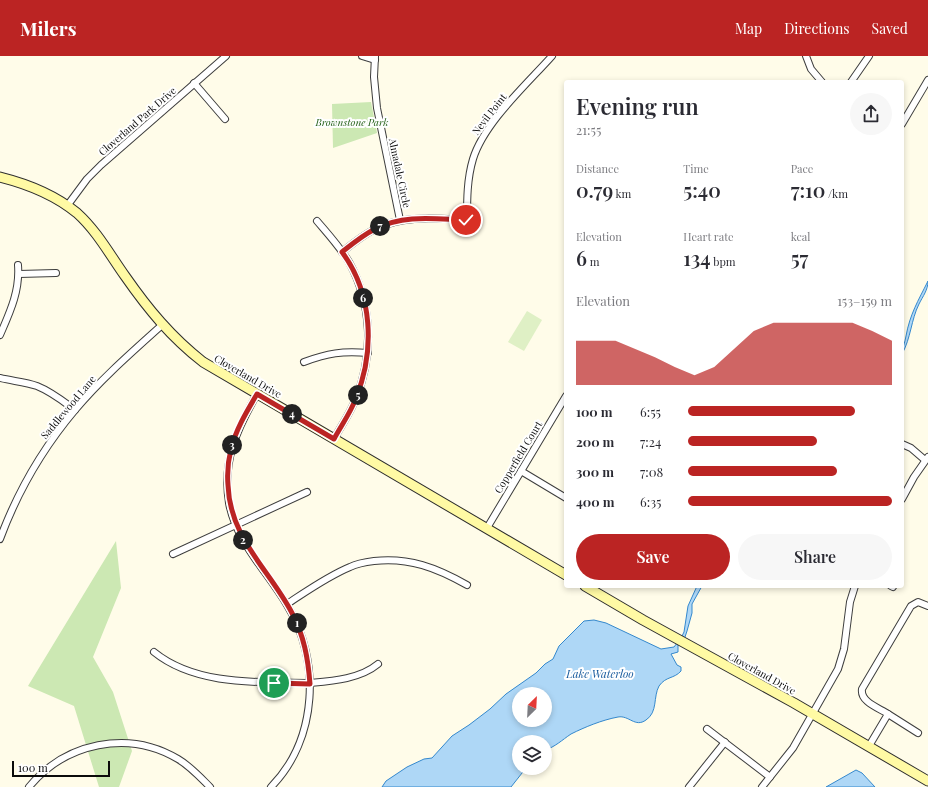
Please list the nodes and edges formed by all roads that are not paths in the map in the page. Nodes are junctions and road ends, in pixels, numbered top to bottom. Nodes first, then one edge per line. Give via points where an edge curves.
1 (226, 56) edge
2 (362, 56) edge
3 (552, 56) edge
4 (806, 56) edge
5 (869, 56) edge
6 (375, 58) edge
7 (820, 80) edge
8 (852, 80) edge
9 (928, 80) edge
10 (194, 83) junction
11 (225, 119) dead end
12 (904, 121) edge
13 (0, 177) edge
14 (67, 206) junction
15 (400, 220) junction
16 (317, 221) dead end
17 (342, 252) junction
18 (18, 264) dead end
19 (56, 273) dead end
20 (19, 274) junction
21 (162, 324) junction
22 (0, 335) edge
23 (368, 353) junction
24 (304, 362) dead end
25 (0, 378) edge
26 (257, 394) junction
27 (564, 399) edge
28 (75, 410) junction
29 (334, 439) junction
30 (904, 445) edge
31 (927, 459) edge
32 (521, 471) junction
33 (307, 492) dead end
34 (904, 496) edge
35 (564, 497) edge
36 (236, 525) junction
37 (487, 528) junction
38 (0, 539) edge
39 (173, 554) dead end
40 (564, 574) edge
41 (467, 584) dead end
42 (588, 588) edge
43 (854, 588) edge
44 (287, 604) junction
45 (928, 606) edge
46 (154, 652) dead end
47 (378, 664) dead end
48 (310, 684) junction
49 (814, 714) junction
50 (888, 714) junction
51 (707, 729) dead end
52 (918, 732) dead end
53 (725, 742) junction
54 (869, 746) junction
55 (770, 777) junction
56 (928, 781) edge
57 (29, 787) edge
58 (210, 787) edge
59 (271, 787) edge
60 (689, 787) edge
61 (762, 787) edge

1 - 10 street, Cloverland Park Drive
2 - 6 street
3 - 15 street, Nevil Point via 500,114 480,142 470,168 469,220
4 - 7 street via 810,69
5 - 8 street
6 - 15 street, Almadale Circle via 377,108
9 - 12 street
10 - 11 street
10 - 14 street, Cloverland Park Drive via 101,166
13 - 14 main road, Cloverland Drive via 35,188
14 - 21 main road, Cloverland Drive via 95,233
15 - 17 street via 373,230
16 - 17 street
17 - 23 street via 353,270 364,300 368,323
18 - 20 street
19 - 20 street
20 - 22 street via 14,302
21 - 26 main road, Cloverland Drive via 178,342 203,362
21 - 28 street, Saddlewood Lane
23 - 24 street via 338,352
23 - 29 street via 356,399
25 - 28 street via 38,386
26 - 29 main road, Cloverland Drive
26 - 36 street via 238,428 229,459 229,501
27 - 32 street, Copperfield Court
28 - 38 street, Saddlewood Lane via 53,438 25,483
29 - 37 main road, Cloverland Drive
30 - 31 street
31 - 34 street
32 - 35 street
32 - 37 street, Copperfield Court
33 - 36 street
36 - 39 street
36 - 44 street via 243,540
37 - 40 main road, Cloverland Drive
41 - 44 street via 424,565 383,560 364,563 337,573
42 - 49 main road, Cloverland Drive
43 - 49 street via 840,664
44 - 48 street via 305,644
45 - 50 street via 918,602 911,606 862,688 864,699
46 - 48 street via 176,666 211,677 245,682
47 - 48 street via 358,674
48 - 59 street via 307,713 299,743 286,769
49 - 54 main road, Cloverland Drive
49 - 55 street via 794,748
50 - 52 street
50 - 54 street
51 - 53 street
53 - 55 street
53 - 60 street
54 - 56 main road, Cloverland Drive
55 - 61 street
57 - 58 street via 48,767 70,754 100,745 130,743 152,747 175,757

